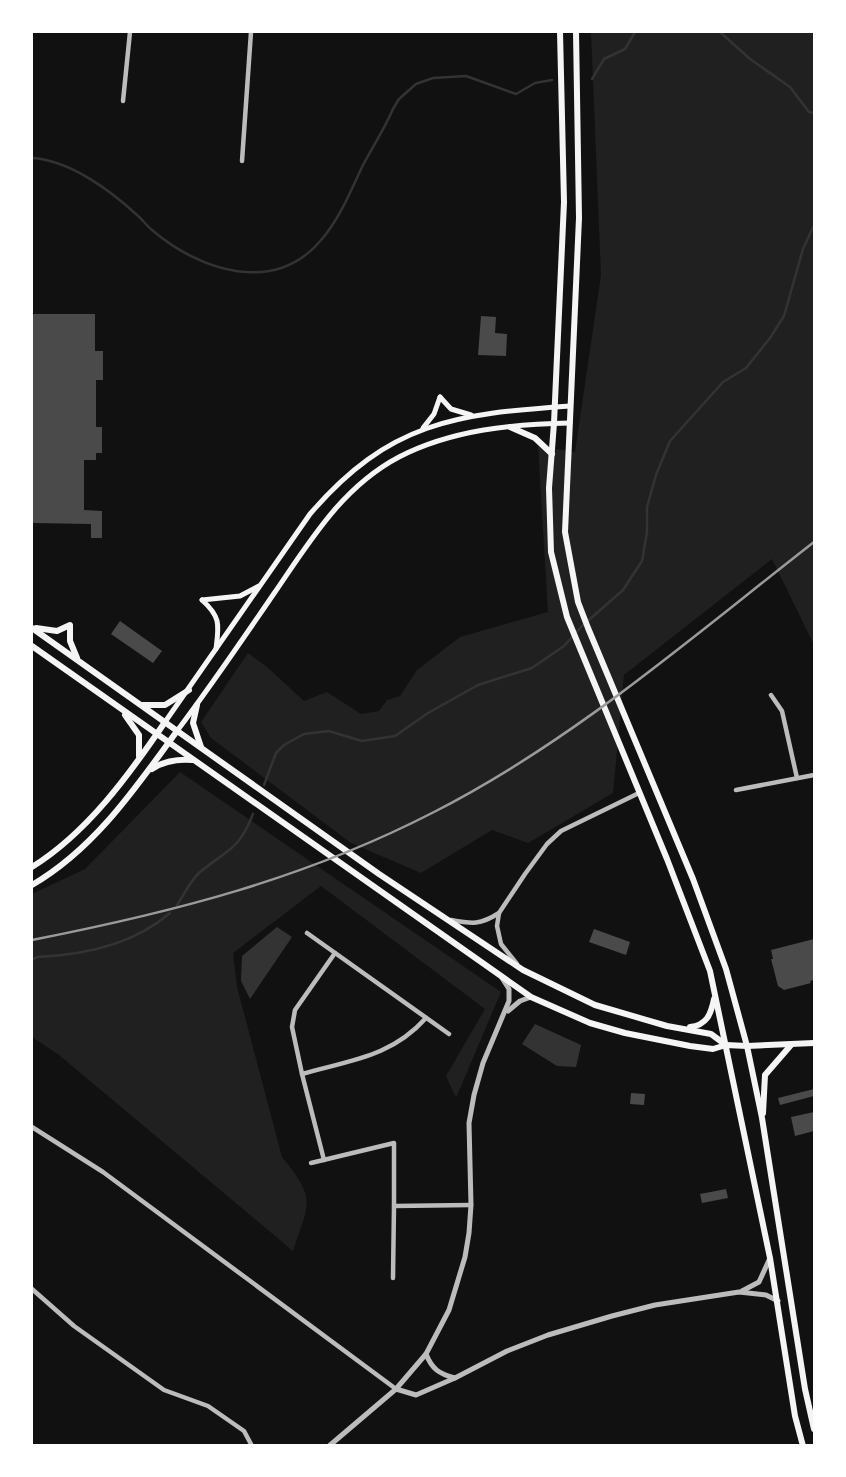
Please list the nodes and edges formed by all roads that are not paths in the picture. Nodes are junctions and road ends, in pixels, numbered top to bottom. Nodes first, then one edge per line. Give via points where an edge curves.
1 (130, 32) edge
2 (251, 32) edge
3 (560, 32) edge
4 (576, 32) edge
5 (123, 101) dead end
6 (242, 161) dead end
7 (570, 406) junction
8 (554, 407) junction
9 (474, 415) junction
10 (554, 423) junction
11 (570, 423) junction
12 (510, 427) junction
13 (421, 430) junction
14 (552, 454) junction
15 (262, 584) junction
16 (32, 627) edge
17 (32, 646) edge
18 (215, 652) junction
19 (80, 663) junction
20 (189, 690) junction
21 (771, 695) dead end
22 (141, 705) junction
23 (197, 705) junction
24 (122, 710) junction
25 (165, 722) junction
26 (177, 731) junction
27 (157, 734) junction
28 (169, 743) junction
29 (202, 748) junction
30 (139, 758) junction
31 (193, 760) junction
32 (147, 773) junction
33 (814, 775) edge
34 (797, 778) junction
35 (736, 790) dead end
36 (639, 793) junction
37 (32, 867) edge
38 (32, 885) edge
39 (499, 913) junction
40 (443, 918) junction
41 (307, 933) dead end
42 (335, 953) junction
43 (523, 970) junction
44 (502, 978) junction
45 (715, 995) junction
46 (531, 997) junction
47 (506, 1013) junction
48 (426, 1018) junction
49 (678, 1028) junction
50 (449, 1034) dead end
51 (814, 1042) edge
52 (726, 1045) junction
53 (791, 1045) junction
54 (747, 1046) junction
55 (302, 1074) junction
56 (762, 1118) junction
57 (32, 1127) edge
58 (324, 1160) junction
59 (311, 1163) dead end
60 (471, 1205) junction
61 (394, 1206) junction
62 (770, 1258) junction
63 (393, 1278) dead end
64 (32, 1289) edge
65 (739, 1292) junction
66 (778, 1301) junction
67 (426, 1354) junction
68 (455, 1378) junction
69 (396, 1388) junction
70 (814, 1429) edge
71 (252, 1446) edge
72 (329, 1446) edge
73 (803, 1446) edge

1 - 5 street
2 - 6 street
3 - 8 main road via 564,202
4 - 7 main road via 579,218
7 - 8 main road
7 - 11 main road
8 - 9 main road
8 - 10 main road
9 - 13 main road
9 - 13 main road via 450,409 440,397 435,414
10 - 11 main road
10 - 12 main road
10 - 14 main road
11 - 54 main road via 565,532 573,577 588,628 713,934
12 - 14 main road via 535,438
12 - 23 main road via 478,430 423,446 357,486 323,522
13 - 15 main road via 393,442 329,491
14 - 36 main road via 550,535 559,587
15 - 18 main road
15 - 18 main road via 240,596 202,600 215,612 219,626
16 - 19 main road
16 - 19 main road via 57,631 70,625 74,654
17 - 24 main road
18 - 20 main road
19 - 22 main road
20 - 22 main road via 165,705
20 - 25 main road
21 - 34 street via 782,711
22 - 25 main road
23 - 26 main road
23 - 29 main road via 193,723
24 - 27 main road
24 - 30 main road via 139,735
25 - 26 main road
25 - 27 main road
26 - 28 main road
26 - 29 main road
27 - 28 main road
27 - 30 main road
28 - 31 main road
28 - 32 main road
29 - 40 main road
30 - 37 main road via 77,831
31 - 32 main road via 168,762
31 - 44 main road
32 - 38 main road via 83,848
33 - 34 street
34 - 35 street
36 - 39 street via 561,831
36 - 45 main road via 710,971
39 - 40 street via 483,923
39 - 43 street via 501,944
40 - 43 main road
41 - 42 street
42 - 48 street
42 - 55 street via 295,1010 292,1027
43 - 49 main road via 595,1005
44 - 46 main road
44 - 47 street via 509,989
45 - 49 main road via 702,1025
45 - 52 main road
46 - 47 street
46 - 52 main road via 625,1033 713,1049
47 - 60 street via 474,1095 469,1123
48 - 50 street
48 - 55 street via 410,1036 372,1055
49 - 52 main road via 711,1034
51 - 53 main road
52 - 54 main road
52 - 62 main road
53 - 54 main road
53 - 56 main road via 765,1075
54 - 56 main road
55 - 58 street
56 - 70 main road
57 - 69 street via 103,1172
58 - 59 street
58 - 61 street via 394,1143
60 - 61 street
60 - 67 street via 469,1233 449,1310
61 - 63 street
62 - 65 street via 759,1282
62 - 66 main road
64 - 71 street via 164,1390 208,1406 244,1431
65 - 66 street
65 - 68 street via 654,1306 548,1335
66 - 73 main road
67 - 68 street via 431,1366
67 - 69 street
68 - 69 street via 416,1395
69 - 72 street

